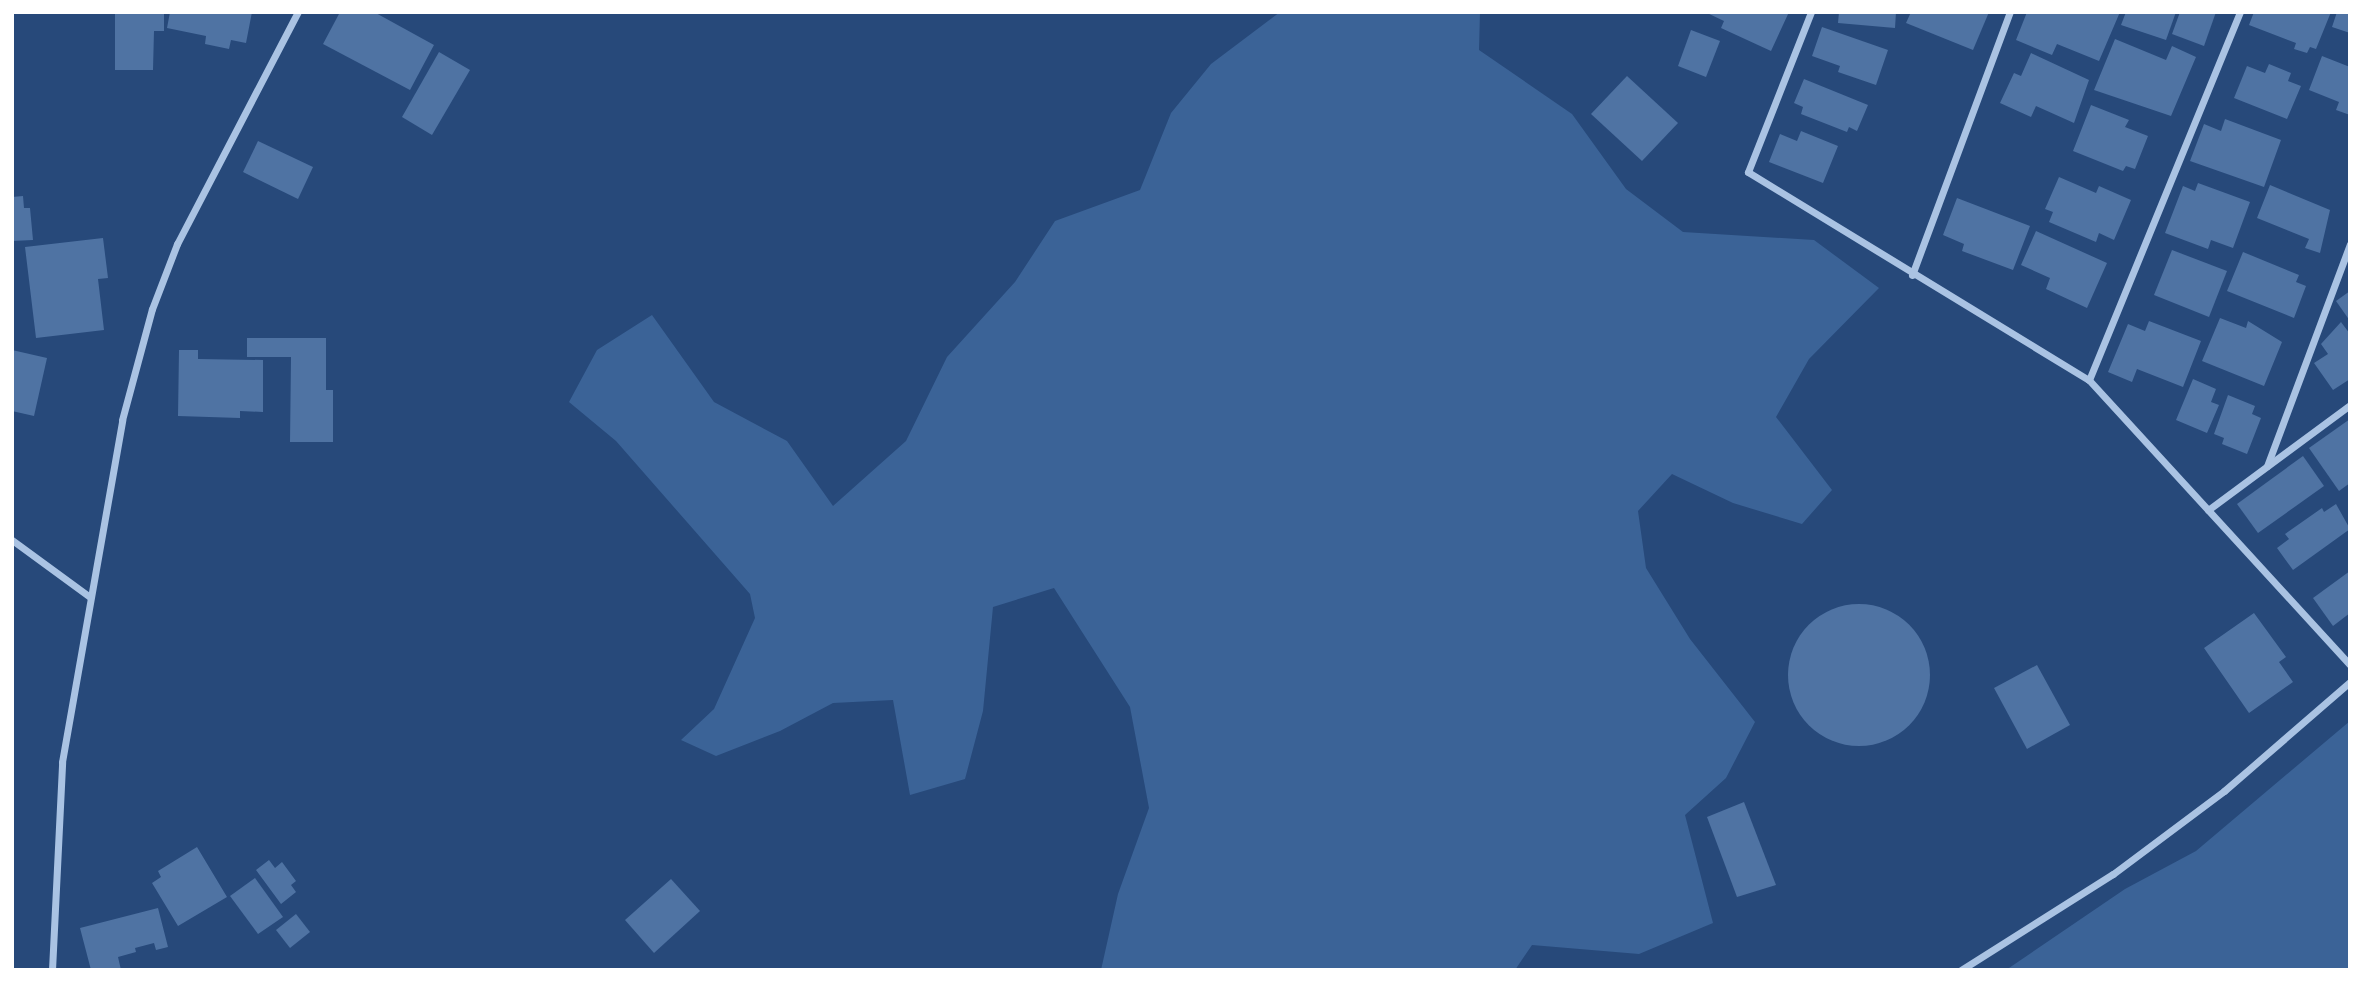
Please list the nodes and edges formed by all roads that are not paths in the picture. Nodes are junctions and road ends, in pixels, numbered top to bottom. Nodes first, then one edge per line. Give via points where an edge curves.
1 (298, 12) edge
2 (1811, 12) edge
3 (2010, 12) edge
4 (2240, 12) edge
5 (2350, 244) edge
6 (1912, 275) junction
7 (2089, 380) junction
8 (2350, 405) edge
9 (2267, 466) junction
10 (2208, 510) junction
11 (12, 540) edge
12 (90, 597) junction
13 (2350, 665) edge
14 (2350, 682) edge
15 (52, 970) edge
16 (1961, 970) edge

1 - 12 street via 177,244 152,309 122,420
2 - 6 street via 1748,172
3 - 6 street
4 - 7 street
5 - 9 street
6 - 7 street
7 - 10 street
8 - 9 street
9 - 10 street
10 - 13 street
11 - 12 street
12 - 15 street via 62,762
14 - 16 street via 2224,791 2113,874

